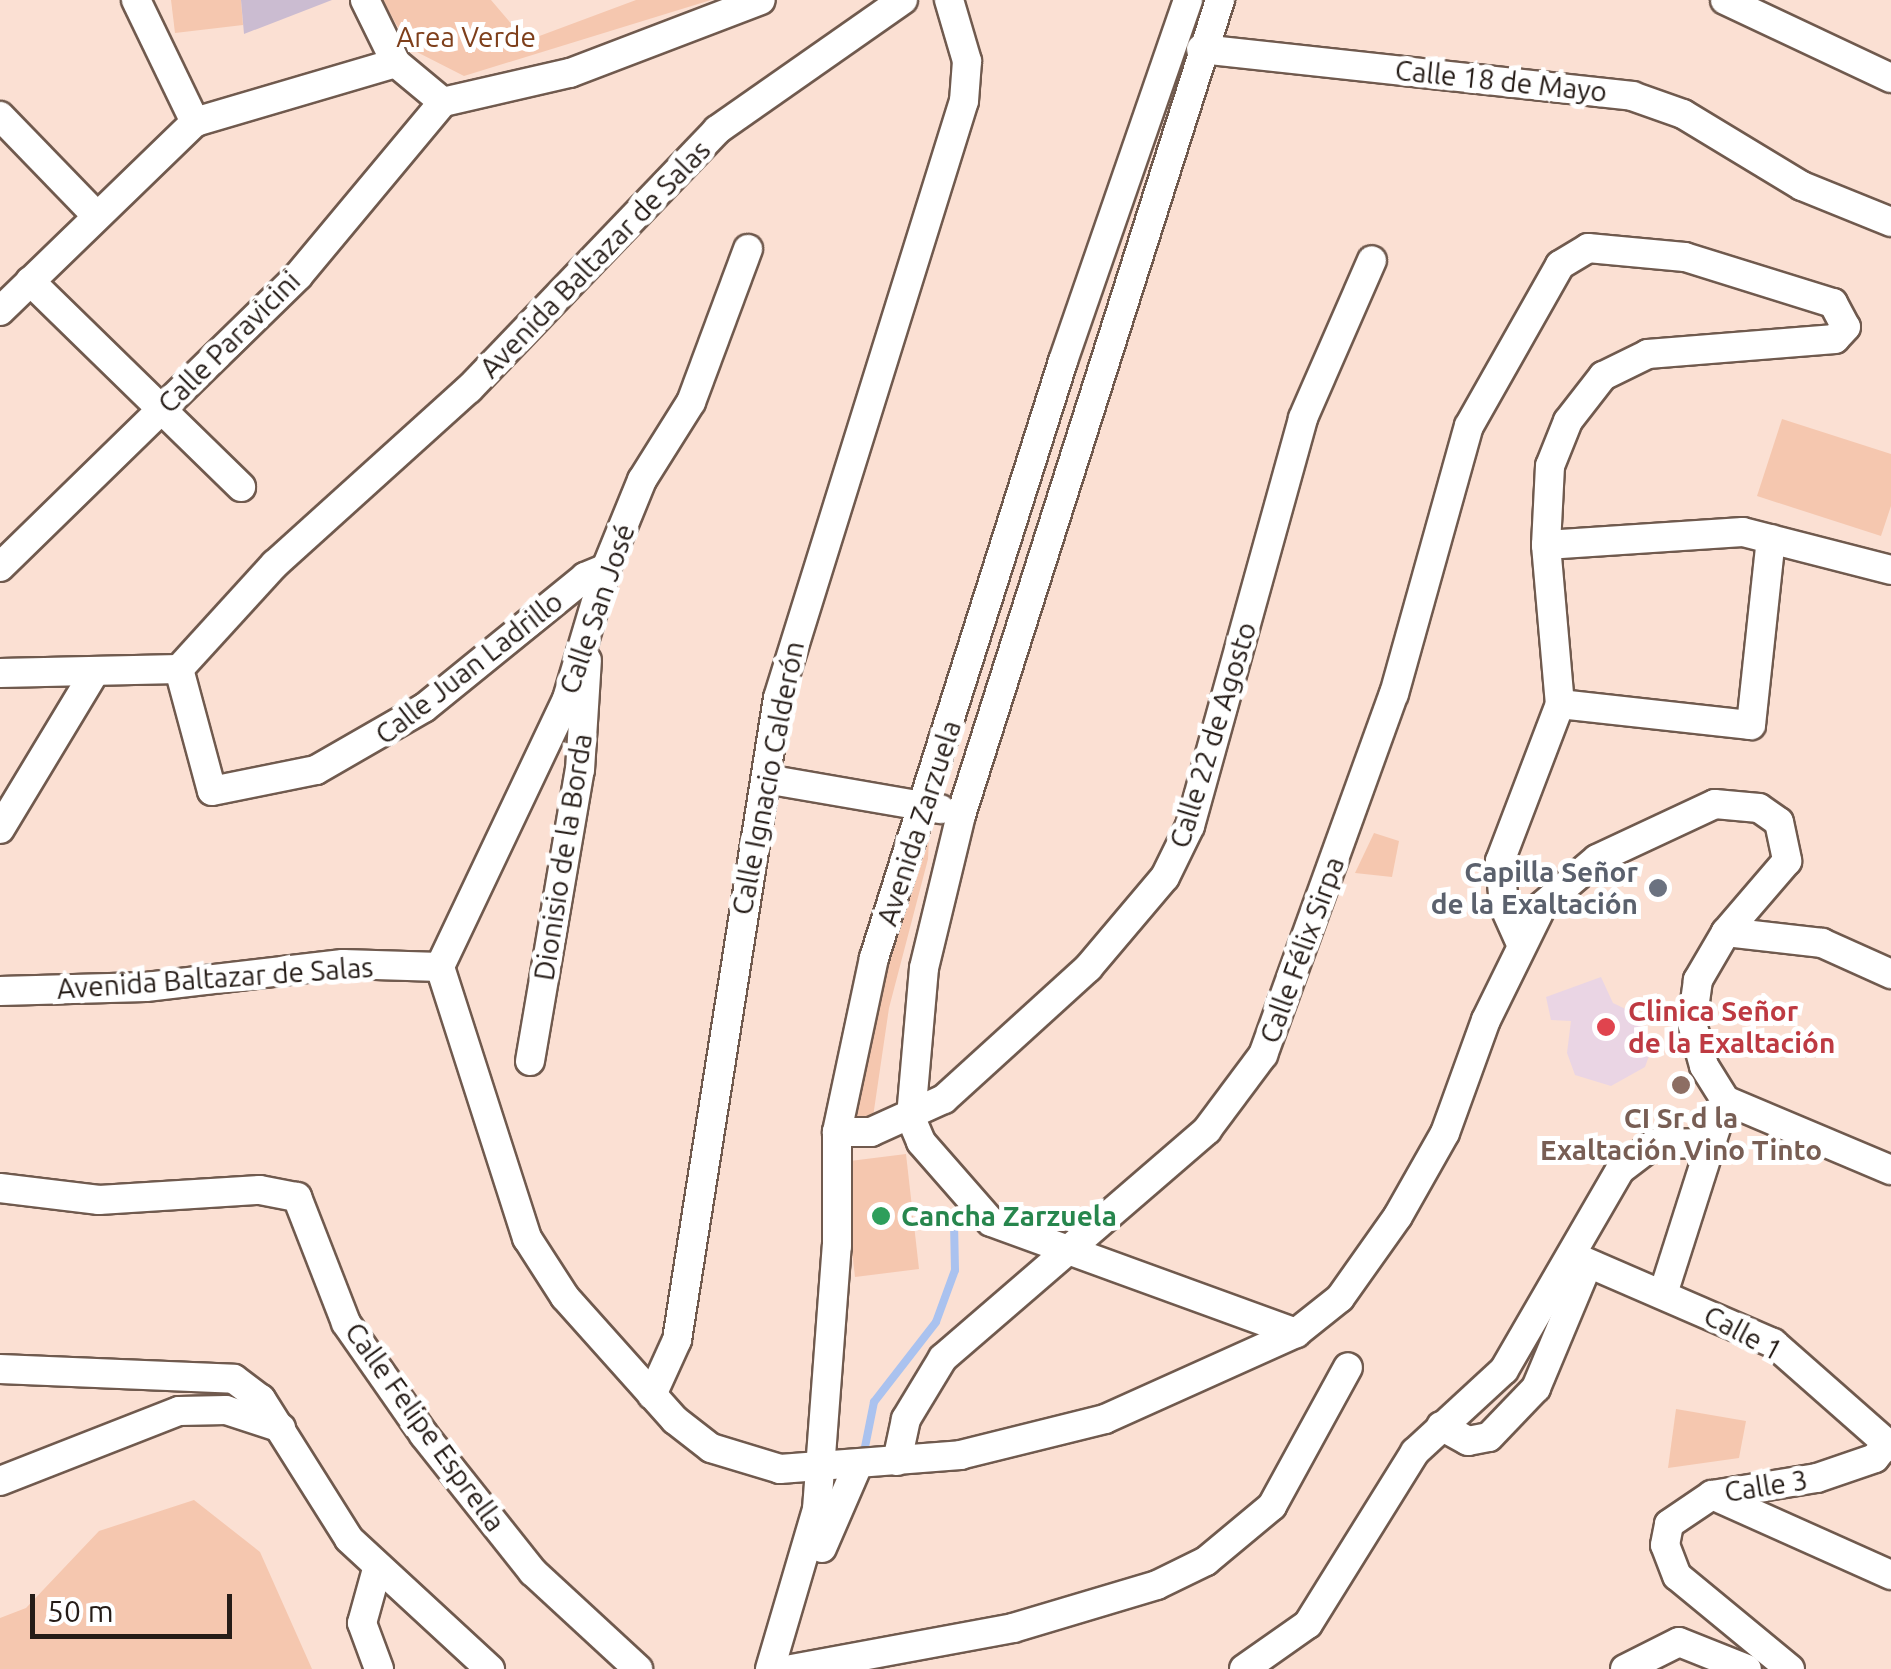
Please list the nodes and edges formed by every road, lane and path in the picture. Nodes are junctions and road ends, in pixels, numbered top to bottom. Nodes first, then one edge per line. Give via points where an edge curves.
1 (136, 0) edge
2 (365, 0) edge
3 (762, 0) edge
4 (903, 0) edge
5 (949, 0) edge
6 (1188, 0) edge
7 (1220, 0) edge
8 (1725, 0) edge
9 (1201, 49) junction
10 (396, 63) junction
11 (1891, 78) edge
12 (444, 102) junction
13 (1, 120) edge
14 (196, 122) junction
15 (96, 215) junction
16 (1891, 222) edge
17 (748, 250) dead end
18 (1372, 260) dead end
19 (30, 281) junction
20 (0, 311) edge
21 (162, 408) junction
22 (241, 487) dead end
23 (1771, 539) junction
24 (1546, 545) junction
25 (0, 568) edge
26 (606, 568) junction
27 (1891, 570) edge
28 (582, 656) junction
29 (180, 669) junction
30 (0, 674) edge
31 (94, 675) junction
32 (1560, 704) junction
33 (766, 779) junction
34 (926, 804) junction
35 (961, 815) junction
36 (0, 828) edge
37 (1726, 932) junction
38 (1521, 944) junction
39 (440, 966) junction
40 (1891, 974) edge
41 (0, 991) edge
42 (530, 1062) dead end
43 (1726, 1100) junction
44 (911, 1118) junction
45 (837, 1132) junction
46 (1706, 1143) junction
47 (1891, 1170) edge
48 (0, 1188) edge
49 (1068, 1251) junction
50 (1580, 1260) junction
51 (1662, 1294) junction
52 (1296, 1333) junction
53 (1348, 1366) dead end
54 (0, 1369) edge
55 (652, 1396) junction
56 (1441, 1426) junction
57 (281, 1428) junction
58 (1888, 1446) edge
59 (898, 1461) junction
60 (858, 1465) junction
61 (816, 1468) junction
62 (0, 1481) edge
63 (1712, 1495) junction
64 (376, 1568) junction
65 (1891, 1575) edge
66 (781, 1668) edge
67 (379, 1669) edge
68 (490, 1669) edge
69 (638, 1669) edge
70 (1244, 1669) edge
71 (1626, 1669) edge
72 (1747, 1669) edge
73 (1790, 1669) edge

1 - 14 street
2 - 10 street
3 - 12 street via 570,73
4 - 29 street, Avenida Baltazar de Salas via 717,130 470,389 275,564
5 - 33 street, Calle Ignacio Calderón via 966,61 964,100 918,268 794,635
6 - 34 street, Avenida Zarzuela via 1063,361
7 - 9 street, Avenida Zarzuela
8 - 11 street
9 - 16 street, Calle 18 de Mayo via 1632,96 1683,114 1802,186
9 - 35 street, Avenida Zarzuela
10 - 12 street
10 - 14 street
12 - 21 street, Calle Paravicini via 298,276
13 - 15 street
14 - 15 street
15 - 19 street
17 - 26 street, Calle San José via 691,402 642,480
18 - 44 street, Calle 22 de Agosto via 1303,418 1176,859 1088,968 944,1099
19 - 20 street
19 - 21 street
21 - 22 street
21 - 25 street, Calle Paravicini
23 - 24 street via 1698,533
23 - 27 street
23 - 32 street via 1750,724
24 - 32 street
24 - 49 street, Calle Félix Sirpa via 1550,466 1568,420 1603,376 1648,354 1835,339 1846,327 1843,312 1800,290 1685,257 1588,248 1560,264 1469,426 1394,694 1263,1055 1206,1130
26 - 28 street, Calle San José
26 - 29 street, Calle Juan Ladrillo via 585,576 424,708 349,758 212,791
28 - 39 street, Calle San José
28 - 42 street, Dionisio de la Borda via 591,675 580,770
29 - 31 street
30 - 31 street
31 - 36 street
32 - 38 street via 1503,839 1504,906
33 - 34 street
33 - 55 street, Calle Ignacio Calderón via 677,1340
34 - 35 street
34 - 45 street, Avenida Zarzuela via 874,958
35 - 44 street, Avenida Zarzuela via 924,968
37 - 38 street via 1787,861 1779,822 1739,804 1715,804 1597,859 1542,906
37 - 40 street via 1822,943
37 - 43 street via 1691,1004 1700,1056
38 - 52 street via 1486,1020 1470,1079 1398,1216 1340,1298
39 - 41 street, Avenida Baltazar de Salas via 343,964 146,987
39 - 55 street via 527,1238 565,1297
43 - 46 street
43 - 47 street
44 - 45 street
44 - 49 street via 921,1142 991,1222
45 - 61 street, Avenida Zarzuela via 838,1246
46 - 50 street via 1654,1144 1620,1170
46 - 51 street
48 - 69 street, Calle Felipe Esprella via 99,1200 260,1190 297,1198 346,1322 424,1435 534,1572
49 - 52 street
49 - 59 street, Calle Félix Sirpa via 942,1358 906,1419
50 - 51 street, Calle 1
50 - 56 street via 1504,1370
50 - 56 street via 1536,1388 1489,1437 1468,1441
51 - 58 street, Calle 1 via 1773,1344
52 - 59 street via 1044,1440
53 - 66 street via 1272,1506 1206,1561 1128,1595 1013,1628
54 - 57 street via 222,1377 261,1399
55 - 61 street via 711,1448 780,1470
56 - 70 street via 1415,1452 1308,1624
57 - 62 street via 226,1410 179,1411
57 - 64 street
58 - 63 street, Calle 3 via 1876,1458 1817,1478
59 - 60 street
60 - 61 street
60 - 66 street via 829,1527
61 - 66 street, Avenida Zarzuela via 812,1534
63 - 65 street
63 - 73 street, Calle 3 via 1669,1524 1668,1563
64 - 67 street via 362,1623
64 - 68 street
71 - 72 street via 1679,1642

